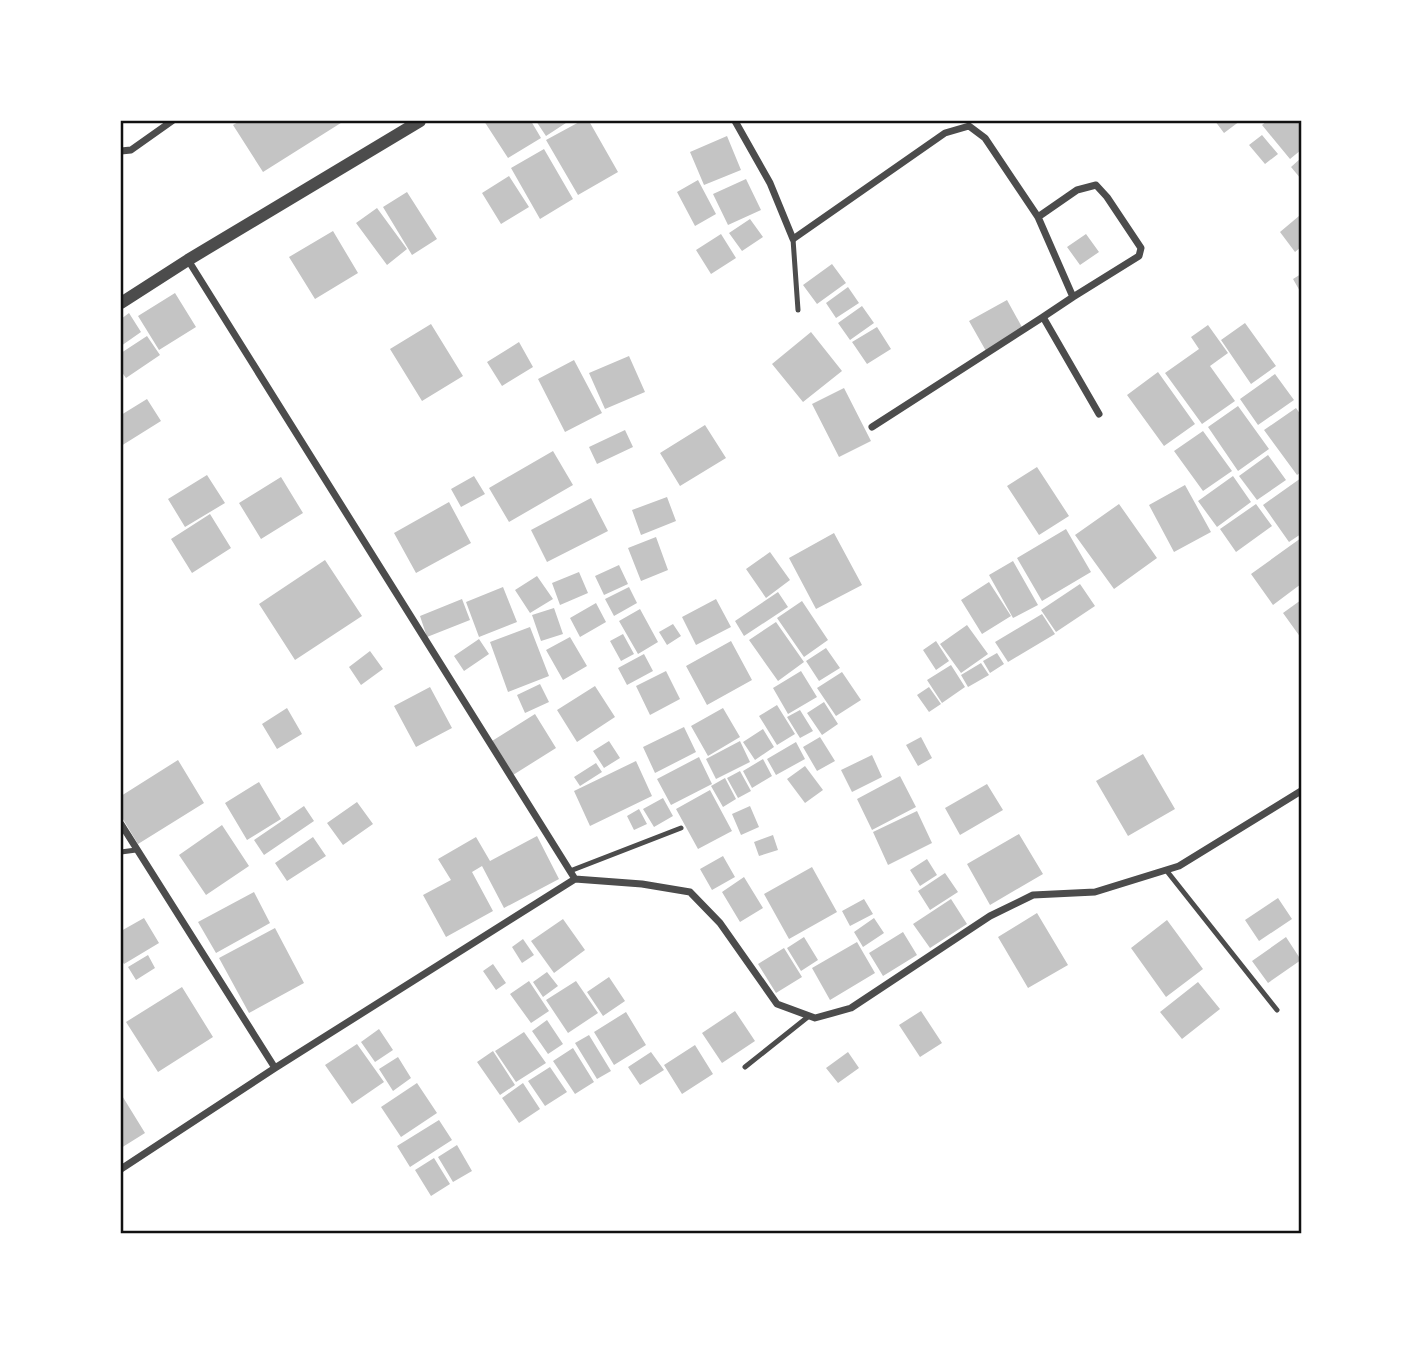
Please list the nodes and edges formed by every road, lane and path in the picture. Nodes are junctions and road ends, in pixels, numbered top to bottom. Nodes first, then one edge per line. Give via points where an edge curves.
1 (172, 121) edge
2 (420, 121) edge
3 (735, 121) edge
4 (121, 151) edge
5 (1038, 217) junction
6 (793, 239) junction
7 (188, 260) junction
8 (1073, 297) junction
9 (121, 303) edge
10 (799, 310) dead end
11 (1043, 317) junction
12 (1099, 414) dead end
13 (872, 427) dead end
14 (1301, 791) edge
15 (121, 824) edge
16 (681, 828) dead end
17 (136, 850) junction
18 (121, 852) edge
19 (1166, 870) junction
20 (570, 871) junction
21 (575, 879) junction
22 (1277, 1010) dead end
23 (809, 1016) junction
24 (745, 1067) dead end
25 (275, 1068) junction
26 (121, 1169) edge

1 - 4 street via 131,150
2 - 7 street
3 - 6 street via 770,183
5 - 6 street via 985,138 969,125 945,133
5 - 8 street
5 - 8 street via 1077,190 1096,186 1141,248 1139,256
6 - 10 lane
7 - 9 street
7 - 20 street
8 - 11 street
11 - 12 street
11 - 13 street
14 - 19 street
15 - 17 street
16 - 20 lane
17 - 18 lane
17 - 25 street
19 - 22 lane
19 - 23 street via 1095,892 1033,895 990,916 851,1008
20 - 21 street
21 - 23 street via 690,892 720,923 777,1004
21 - 25 street
23 - 24 lane
25 - 26 street

